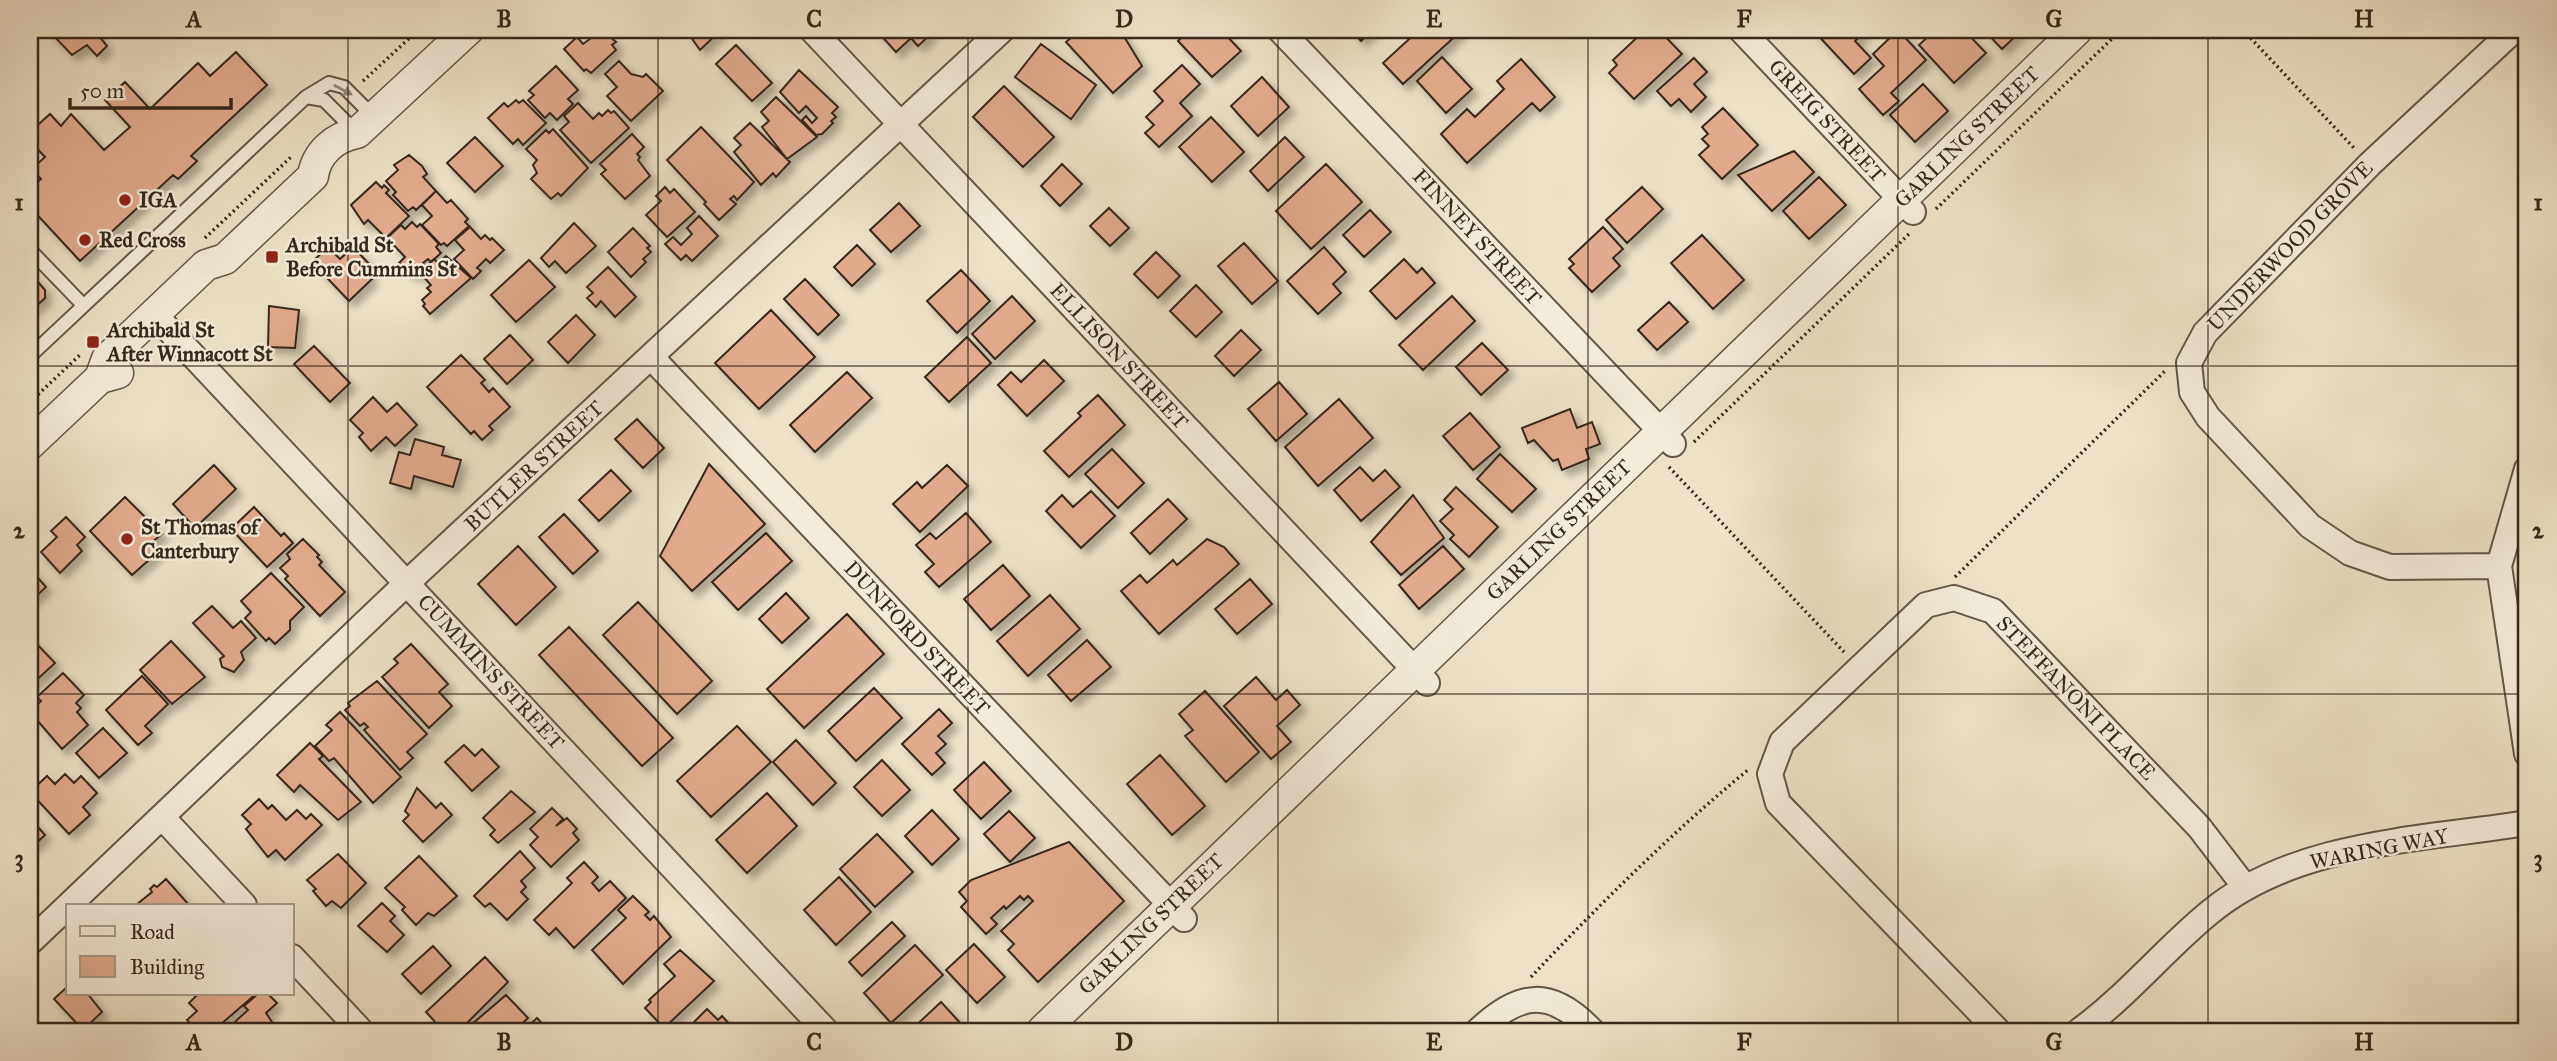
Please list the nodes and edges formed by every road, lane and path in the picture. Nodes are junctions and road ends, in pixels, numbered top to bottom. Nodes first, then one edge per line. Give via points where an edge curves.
1 (812, 30) edge
2 (1002, 30) edge
3 (1280, 30) edge
4 (1741, 30) edge
5 (2077, 30) edge
6 (2101, 30) edge
7 (2121, 30) edge
8 (2243, 30) edge
9 (2514, 30) edge
10 (462, 32) edge
11 (415, 33) dead end
12 (361, 83) dead end
13 (306, 97) junction
14 (901, 124) junction
15 (365, 125) junction
16 (2370, 164) junction
17 (1916, 213) junction
18 (30, 250) edge
19 (83, 305) junction
20 (161, 321) junction
21 (30, 356) edge
22 (651, 357) junction
23 (2175, 362) dead end
24 (30, 444) edge
25 (1675, 445) junction
26 (2527, 468) edge
27 (2498, 566) junction
28 (408, 582) junction
29 (1926, 605) junction
30 (1860, 669) junction
31 (1420, 676) junction
32 (2523, 692) edge
33 (2527, 754) edge
34 (1760, 771) junction
35 (162, 817) junction
36 (2527, 823) edge
37 (2245, 887) junction
38 (69, 904) edge
39 (243, 904) edge
40 (66, 907) edge
41 (1177, 912) junction
42 (30, 942) edge
43 (294, 959) edge
44 (1527, 981) dead end
45 (361, 1031) edge
46 (826, 1031) edge
47 (1042, 1031) edge
48 (1069, 1031) edge
49 (1478, 1031) edge
50 (1592, 1031) edge
51 (1998, 1031) edge
52 (2079, 1031) edge

1 - 14 street, ELLISON STREET
2 - 14 street, BUTLER STREET
3 - 25 street, FINNEY STREET
4 - 17 street, GREIG STREET
5 - 17 street, GARLING STREET
6 - 17 street, GARLING STREET
7 - 17 path
8 - 16 path
9 - 16 street, UNDERWOOD GROVE
10 - 15 street
11 - 12 path
13 - 15 lane via 324,100
13 -> 15 lane via 329,83 344,87
13 - 19 lane
14 - 22 street, BUTLER STREET
14 - 31 street, ELLISON STREET
15 - 20 street via 342,135 315,160 313,176 226,259 206,265
16 - 27 street, UNDERWOOD GROVE via 2204,333 2189,363 2192,392 2208,417 2310,526 2350,553 2390,567
17 - 25 street, GARLING STREET
17 - 25 path
18 - 19 lane
19 - 21 lane
20 - 24 street via 107,359 100,378
20 - 28 street, CUMMINS STREET
22 - 28 street, BUTLER STREET
22 - 41 street, DUNFORD STREET
23 - 29 path
25 - 30 path via 1669,467
25 - 31 street, GARLING STREET
26 - 27 street
27 - 32 street
28 - 35 street, BUTLER STREET
28 - 46 street, CUMMINS STREET
29 - 30 street
29 - 37 street, STEFFANONI PLACE via 1954,598 1993,611 2199,827
30 - 34 street via 1782,742
31 - 41 street, GARLING STREET
32 - 33 street
34 - 44 path via 1717,795
34 - 51 street via 1778,803
35 - 38 street, BUTLER STREET
35 - 39 street
36 - 37 street, WARING WAY via 2335,853 2273,872
37 - 52 street, WARING WAY via 2210,912
40 - 42 street, BUTLER STREET
41 - 47 street, GARLING STREET
41 - 48 street, GARLING STREET
43 - 45 street
49 - 50 street via 1499,1012 1534,998 1567,1007

